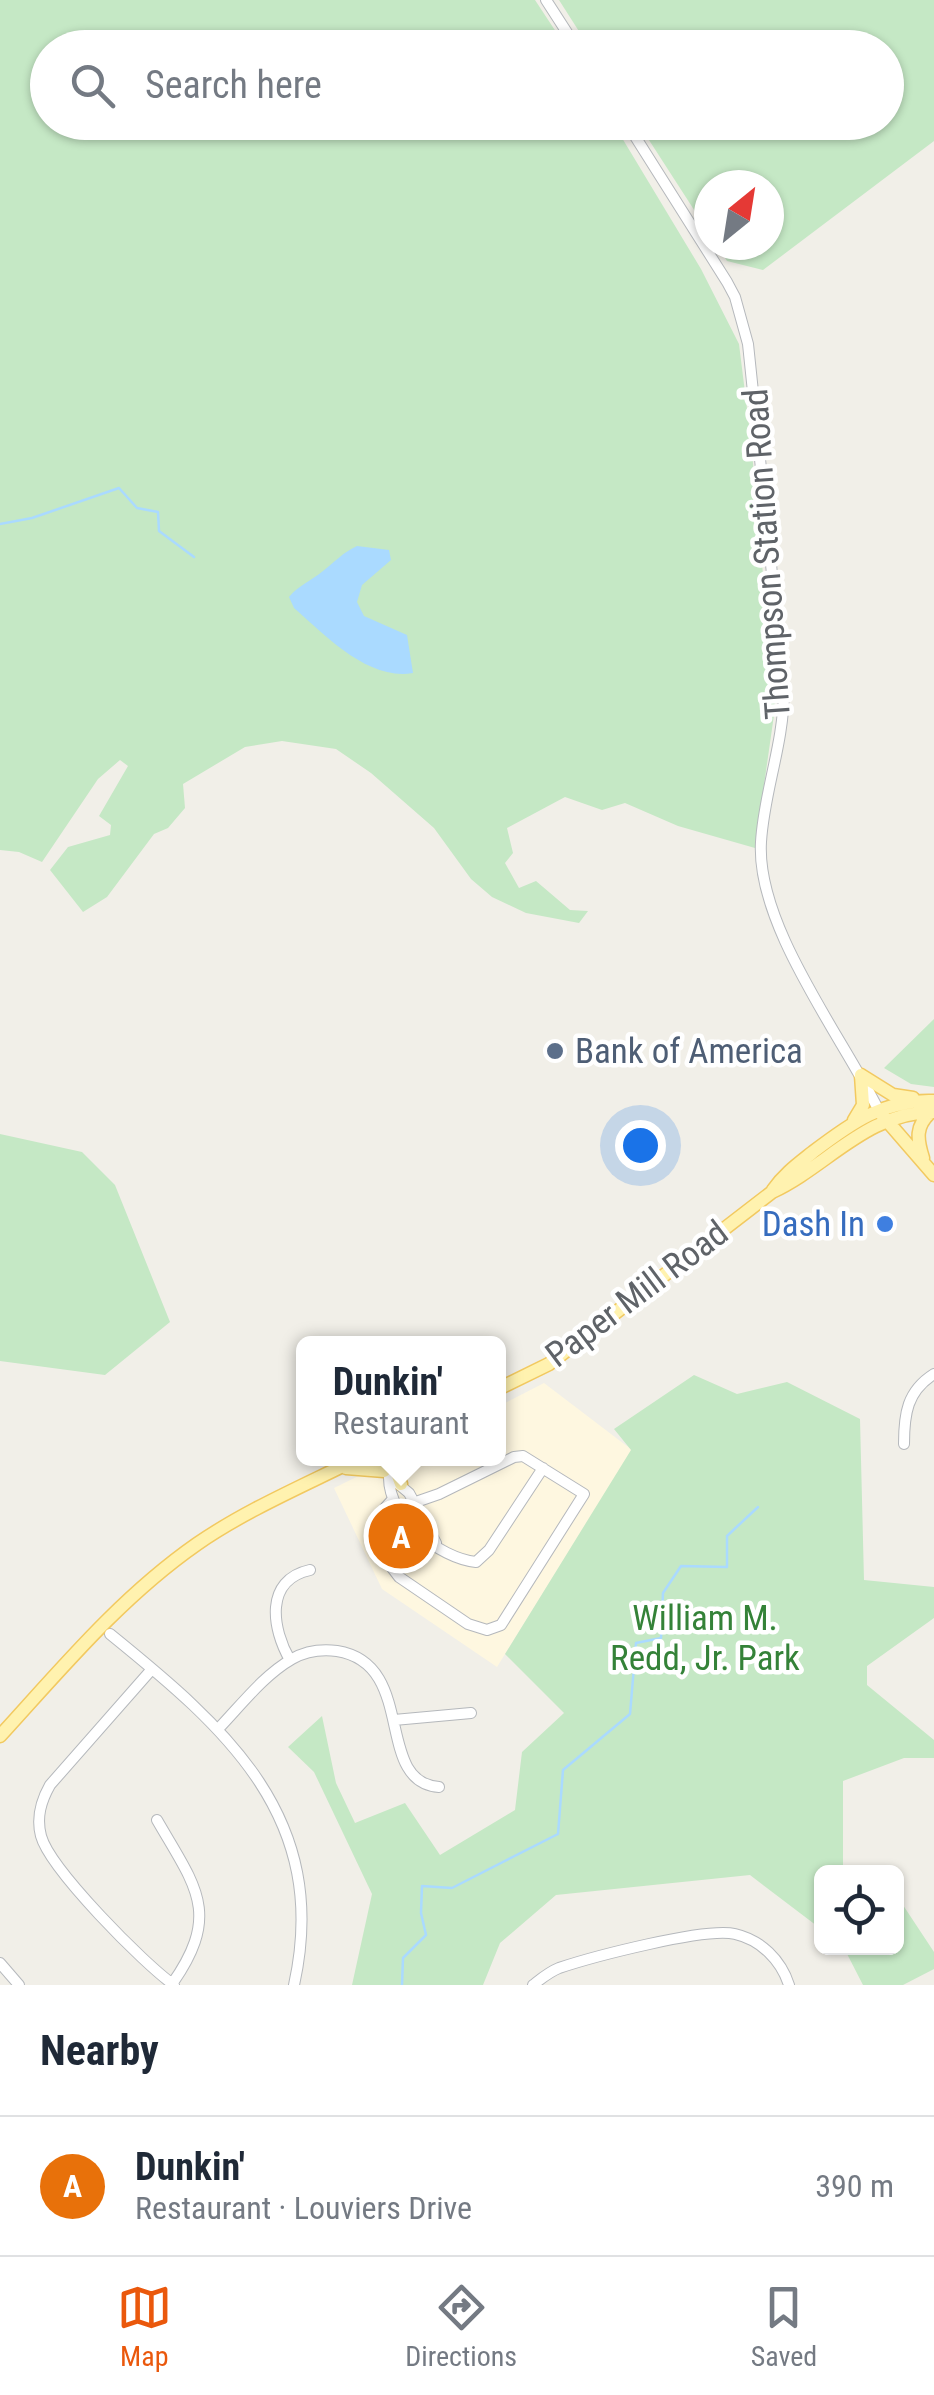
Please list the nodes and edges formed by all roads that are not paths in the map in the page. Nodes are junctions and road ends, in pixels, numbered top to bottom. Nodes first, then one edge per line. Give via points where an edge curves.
1 (546, 0) edge
2 (565, 30) edge
3 (637, 140) edge
4 (861, 1076) junction
5 (933, 1106) edge
6 (882, 1114) junction
7 (852, 1122) junction
8 (930, 1170) edge
9 (772, 1192) junction
10 (934, 1374) edge
11 (506, 1385) edge
12 (904, 1444) dead end
13 (506, 1460) edge
14 (381, 1466) edge
15 (395, 1466) edge
16 (494, 1466) edge
17 (333, 1468) edge
18 (543, 1468) junction
19 (391, 1478) junction
20 (392, 1500) junction
21 (414, 1502) junction
22 (436, 1544) junction
23 (310, 1570) dead end
24 (110, 1634) dead end
25 (290, 1660) junction
26 (152, 1670) junction
27 (471, 1714) dead end
28 (394, 1720) junction
29 (219, 1728) junction
30 (0, 1736) edge
31 (439, 1787) dead end
32 (156, 1820) dead end
33 (0, 1963) edge
34 (173, 1984) edge
35 (19, 1985) edge
36 (294, 1985) edge
37 (534, 1985) edge
38 (789, 1985) edge

1 - 2 street
3 - 4 street, Thompson Station Road via 727,282 748,344 784,689 760,842 763,880 778,927
4 - 5 main road
4 - 6 street, Thompson Station Road
4 - 7 main road via 863,1105
5 - 6 main road, Paper Mill Road via 914,1100
5 - 8 main road via 918,1131
6 - 7 main road, Paper Mill Road
6 - 8 main road
6 - 9 main road, Paper Mill Road via 798,1180
7 - 9 main road, Paper Mill Road
9 - 11 main road, Paper Mill Road via 549,1364
10 - 12 street via 910,1400
13 - 18 street via 523,1456
14 - 19 street
15 - 19 main road
16 - 21 street
17 - 19 main road
17 - 30 main road via 216,1532 161,1571
18 - 20 street via 584,1494 500,1624 486,1630 400,1577 386,1560 374,1528
18 - 22 street via 481,1560 460,1560
19 - 20 street
19 - 21 street
20 - 22 street
21 - 22 street
23 - 25 street via 288,1580 275,1606 278,1636
24 - 26 street
25 - 28 street via 321,1650 357,1658 384,1684
25 - 29 street
26 - 29 street
26 - 34 street via 50,1785 39,1827 54,1861 130,1947
27 - 28 street
28 - 31 street via 410,1771
29 - 36 street via 261,1781 290,1849 300,1925
32 - 34 street via 200,1908 195,1946
33 - 35 street
37 - 38 street via 560,1968 717,1932 764,1948

